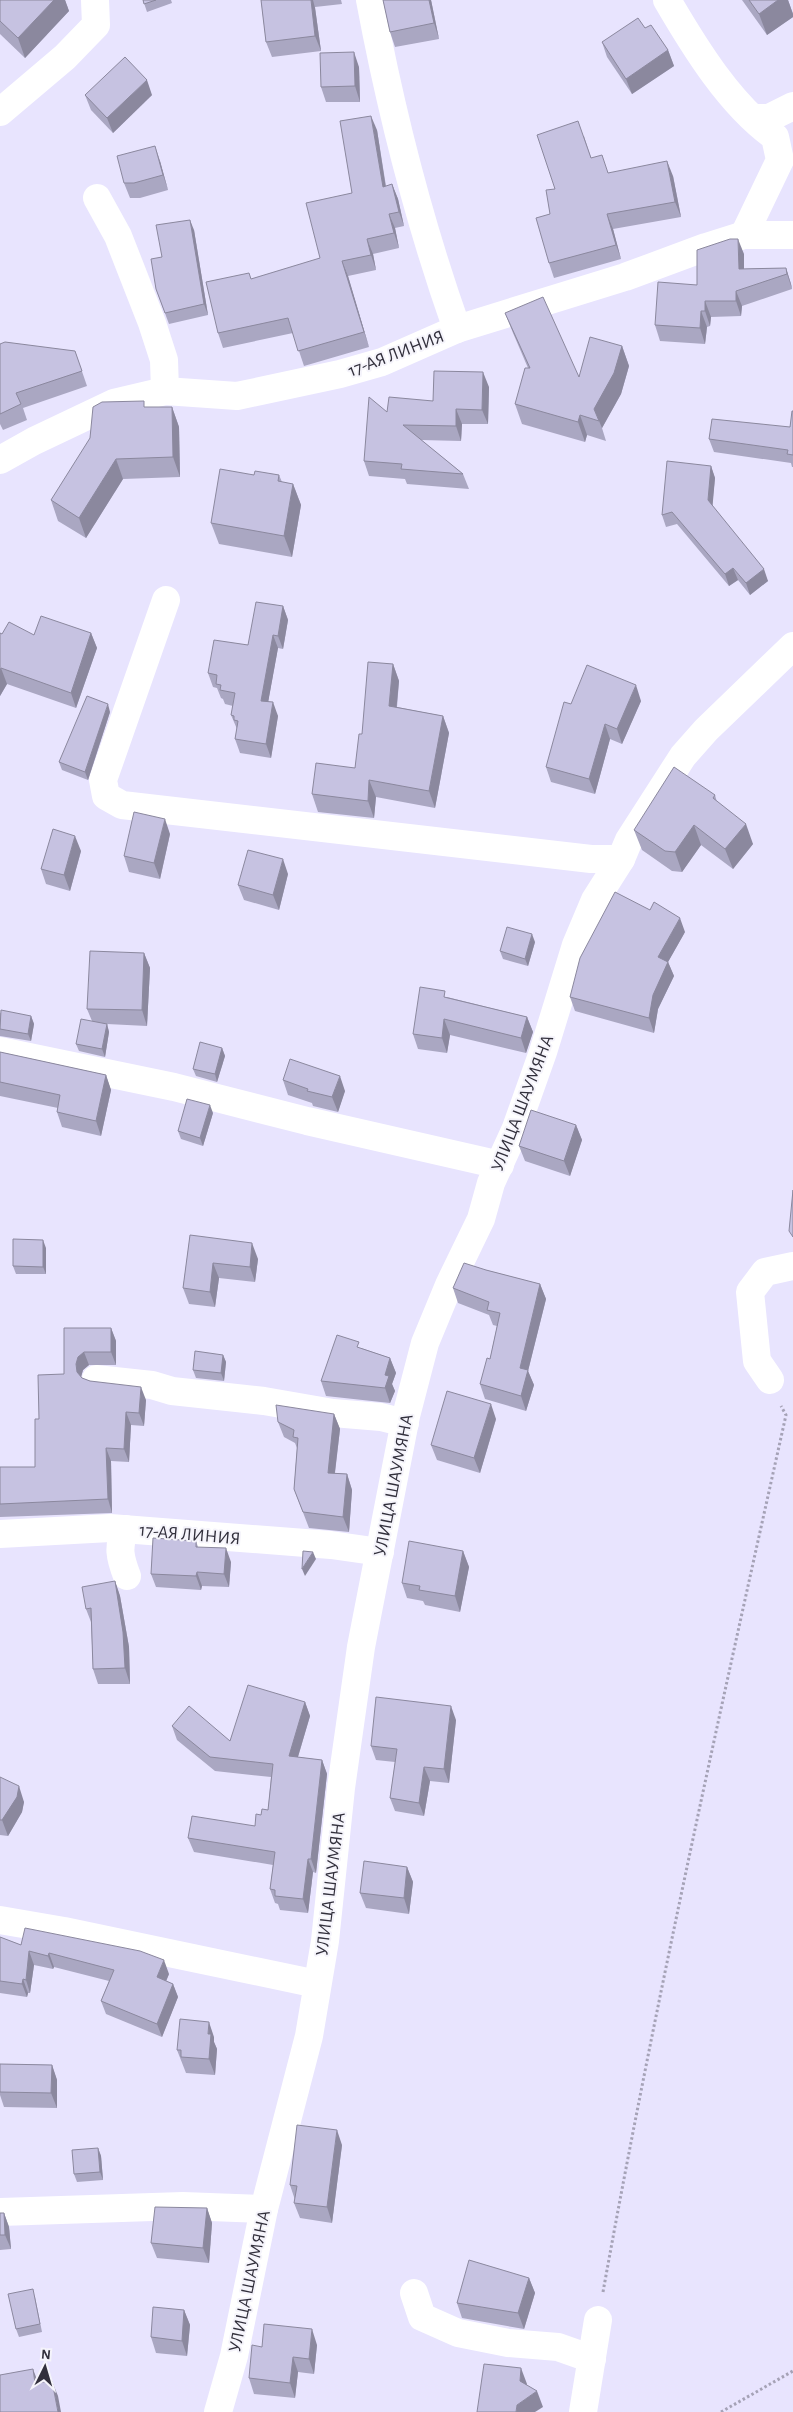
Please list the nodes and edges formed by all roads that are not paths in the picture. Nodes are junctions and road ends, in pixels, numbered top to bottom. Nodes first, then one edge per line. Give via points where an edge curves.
1 (94, 0) edge
2 (370, 0) edge
3 (667, 0) edge
4 (793, 106) edge
5 (0, 112) edge
6 (754, 118) junction
7 (793, 127) edge
8 (780, 160) junction
9 (97, 198) dead end
10 (744, 235) junction
11 (793, 235) edge
12 (457, 329) junction
13 (165, 391) junction
14 (0, 460) edge
15 (166, 600) dead end
16 (793, 646) edge
17 (621, 860) junction
18 (0, 1051) edge
19 (500, 1165) junction
20 (793, 1266) edge
21 (96, 1379) dead end
22 (770, 1380) road end
23 (404, 1423) junction
24 (126, 1529) junction
25 (0, 1534) edge
26 (380, 1552) junction
27 (127, 1576) dead end
28 (0, 1920) edge
29 (316, 1984) junction
30 (264, 2209) junction
31 (0, 2212) edge
32 (414, 2293) dead end
33 (598, 2320) road end
34 (592, 2359) junction
35 (218, 2412) edge
36 (583, 2412) edge

1 - 5 street via 96,25 65,58
2 - 12 street via 403,156
3 - 6 street via 716,78
4 - 6 street via 769,118
6 - 8 street via 775,137
7 - 8 street
8 - 10 street
9 - 13 street via 118,236 152,323 164,360
10 - 11 street, 17-АЯ ЛИНИЯ
10 - 12 street, 17-АЯ ЛИНИЯ via 625,277
12 - 13 street, 17-АЯ ЛИНИЯ via 382,362 298,384 237,396
13 - 14 street, 17-АЯ ЛИНИЯ via 114,402
15 - 17 street via 103,780 106,796 122,805
16 - 17 street, УЛИЦА ШАУМЯНА via 683,756 628,840
17 - 19 street, УЛИЦА ШАУМЯНА via 595,900 576,945 543,1052
18 - 19 street via 174,1087
19 - 23 street, УЛИЦА ШАУМЯНА via 491,1182 481,1219 425,1342
20 - 22 street via 765,1272 750,1292 757,1361
21 - 23 street via 381,1417
23 - 26 street, УЛИЦА ШАУМЯНА
24 - 25 street, 17-АЯ ЛИНИЯ
24 - 26 street, 17-АЯ ЛИНИЯ via 331,1545
24 - 27 street via 120,1540 120,1559
26 - 29 street, УЛИЦА ШАУМЯНА via 361,1647 340,1788 325,1941
28 - 29 street via 64,1930
29 - 30 street, УЛИЦА ШАУМЯНА via 310,2036
30 - 31 street via 183,2206
30 - 35 street, УЛИЦА ШАУМЯНА via 234,2356
32 - 34 street via 422,2318 458,2333 508,2343 558,2347
33 - 34 street
34 - 36 street

